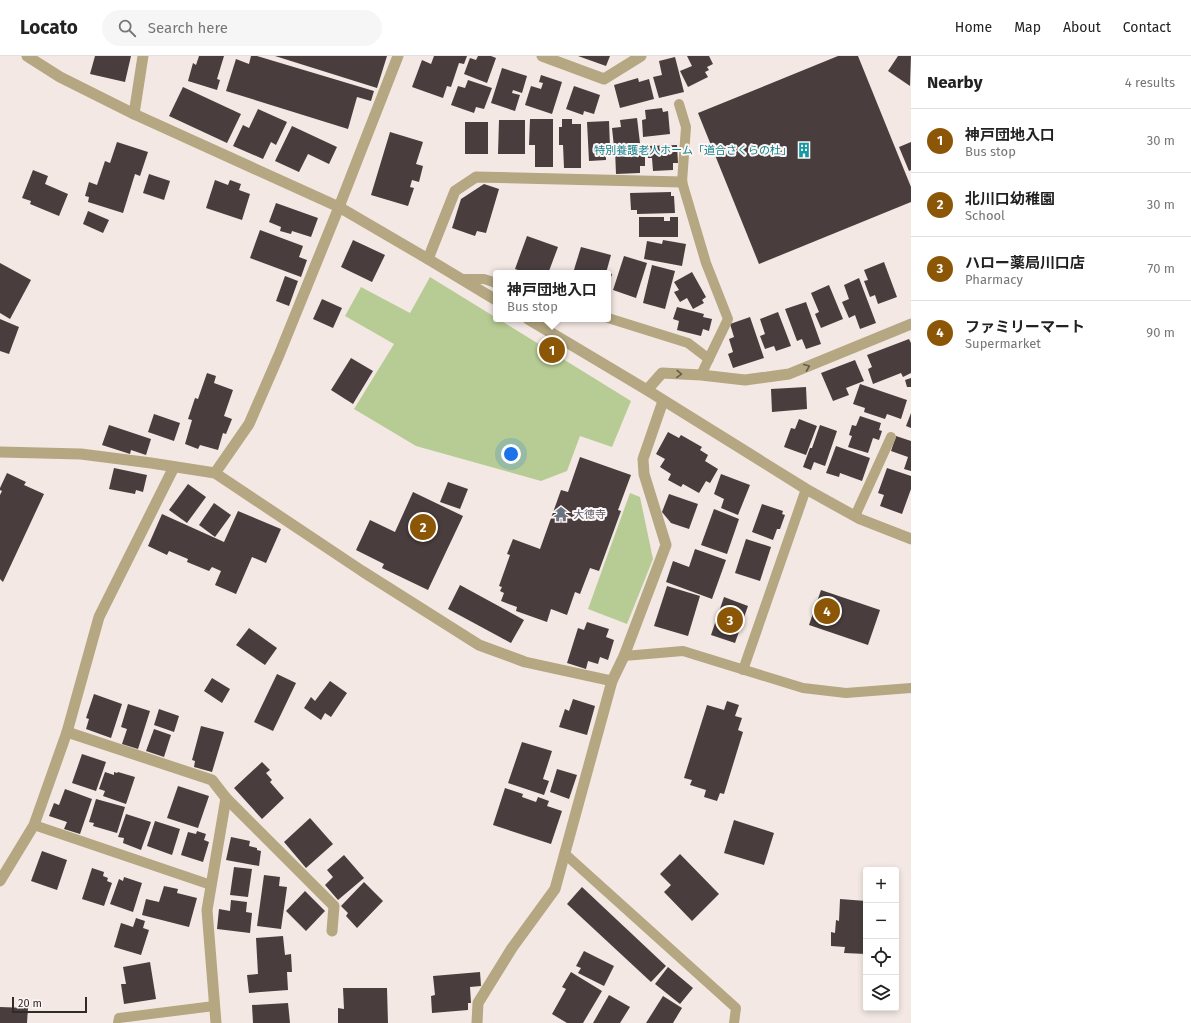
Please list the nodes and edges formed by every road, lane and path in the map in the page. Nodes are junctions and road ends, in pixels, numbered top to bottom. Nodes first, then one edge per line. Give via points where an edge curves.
1 (27, 56) edge
2 (143, 56) edge
3 (398, 56) edge
4 (542, 56) edge
5 (641, 56) edge
6 (679, 104) dead end
7 (134, 114) junction
8 (682, 182) junction
9 (339, 208) junction
10 (428, 258) junction
11 (461, 279) junction
12 (493, 282) edge
13 (493, 298) edge
14 (611, 319) edge
15 (533, 322) edge
16 (911, 324) edge
17 (709, 359) junction
18 (700, 375) junction
19 (647, 390) junction
20 (664, 401) junction
21 (891, 437) dead end
22 (0, 452) edge
23 (174, 467) junction
24 (215, 473) junction
25 (806, 489) junction
26 (855, 516) junction
27 (911, 539) edge
28 (624, 656) junction
29 (743, 670) junction
30 (612, 681) junction
31 (911, 688) edge
32 (67, 732) junction
33 (226, 798) junction
34 (34, 825) junction
35 (565, 854) junction
36 (0, 881) edge
37 (212, 885) junction
38 (332, 931) dead end
39 (214, 1006) junction
40 (118, 1023) edge
41 (216, 1023) edge
42 (477, 1023) edge
43 (734, 1023) edge

1 - 7 street via 60,77
2 - 7 street
3 - 9 street
4 - 5 street via 604,79
6 - 8 lane via 686,127
7 - 9 street
8 - 10 street via 476,177 454,191
8 - 17 lane via 706,263 728,319
9 - 10 street
9 - 24 street via 248,424
10 - 11 street
11 - 12 lane via 484,279
11 - 13 street
14 - 17 lane via 688,343
15 - 19 street
18 -> 16 street via 745,380 789,374
17 - 18 lane
19 -> 18 street via 662,373
19 - 20 street
20 - 25 street
20 - 28 street via 643,459 644,474 666,545
21 - 26 lane
22 - 23 street via 81,454
23 - 24 street
23 - 32 street via 99,617
24 - 30 street via 479,645 525,662
25 - 26 street
25 - 29 lane
26 - 27 street
28 - 29 lane via 683,651
28 - 30 street
29 - 31 lane via 802,688 846,693
30 - 35 street
32 - 33 street via 212,780
32 - 34 street
33 - 37 street
33 - 38 street via 334,906
34 - 36 street
34 - 37 lane
35 - 42 street via 555,889 512,948 478,1003
35 - 43 lane via 736,1008
37 - 39 street via 207,910
39 - 40 lane via 120,1018
39 - 41 street

